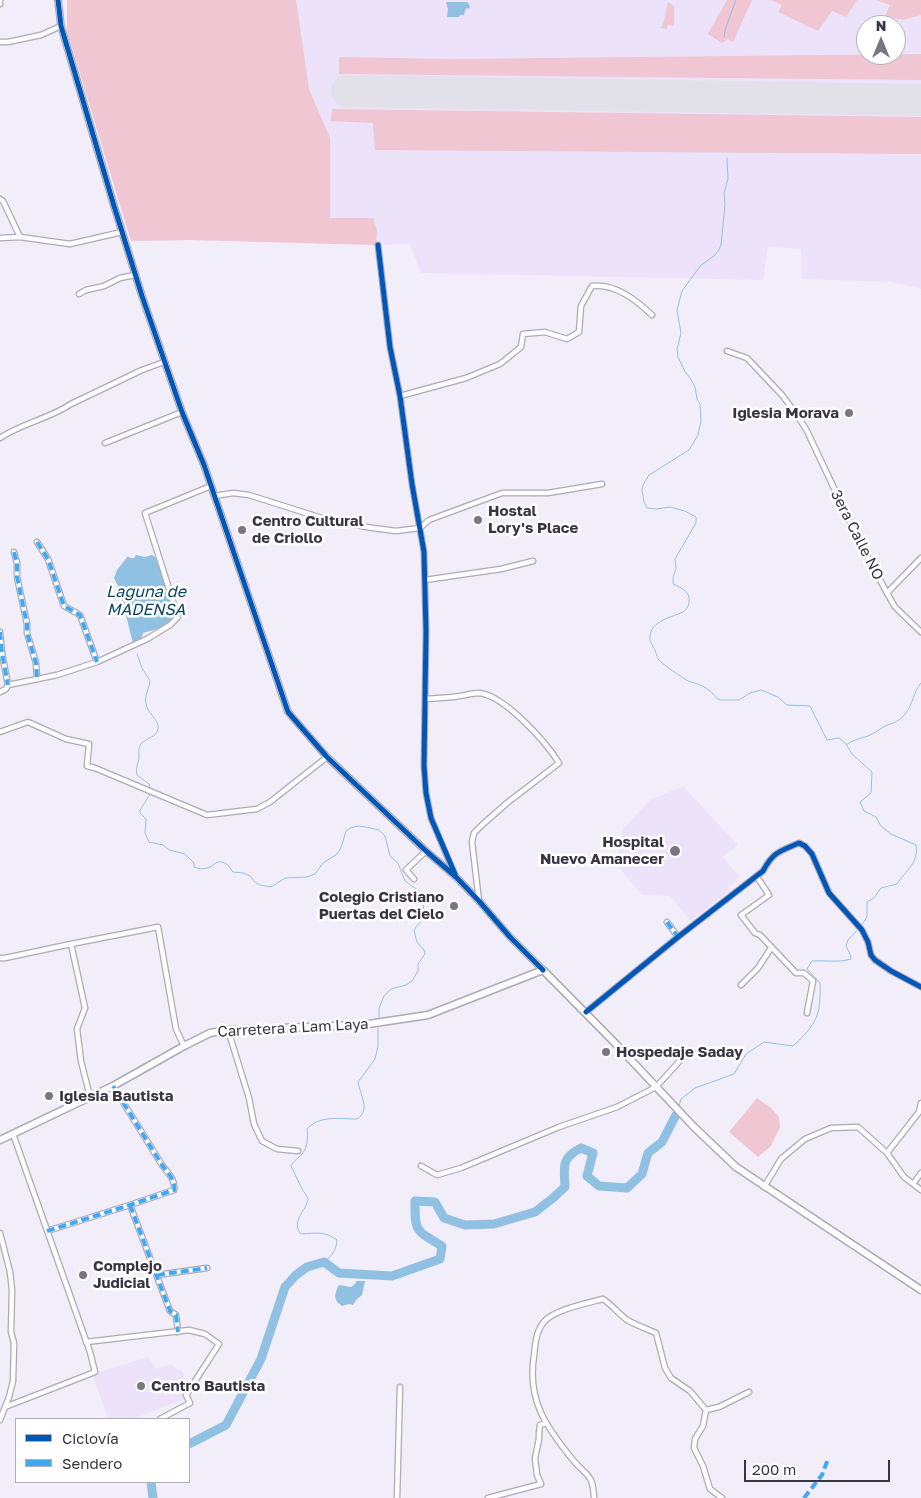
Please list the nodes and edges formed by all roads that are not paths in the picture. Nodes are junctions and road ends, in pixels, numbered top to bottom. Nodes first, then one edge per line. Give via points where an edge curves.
1 (58, 0) edge
2 (61, 26) junction
3 (0, 42) edge
4 (0, 199) edge
5 (122, 232) junction
6 (20, 237) junction
7 (0, 238) edge
8 (378, 245) dead end
9 (135, 275) junction
10 (79, 294) dead end
11 (652, 315) dead end
12 (726, 351) dead end
13 (164, 362) junction
14 (400, 396) junction
15 (182, 412) junction
16 (0, 438) edge
17 (105, 443) dead end
18 (602, 484) dead end
19 (211, 486) junction
20 (214, 496) junction
21 (420, 528) junction
22 (37, 542) dead end
23 (14, 552) dead end
24 (921, 558) edge
25 (533, 561) dead end
26 (425, 580) junction
27 (887, 593) junction
28 (0, 632) edge
29 (921, 632) edge
30 (97, 662) junction
31 (37, 679) junction
32 (8, 685) junction
33 (0, 692) edge
34 (425, 699) junction
35 (0, 732) edge
36 (327, 757) junction
37 (426, 851) junction
38 (456, 877) junction
39 (756, 877) junction
40 (414, 879) dead end
41 (479, 901) junction
42 (667, 922) dead end
43 (678, 938) junction
44 (71, 944) junction
45 (771, 948) junction
46 (0, 958) edge
47 (543, 970) junction
48 (921, 981) edge
49 (914, 983) junction
50 (741, 985) dead end
51 (921, 987) edge
52 (586, 1012) junction
53 (807, 1013) dead end
54 (228, 1030) junction
55 (184, 1046) junction
56 (686, 1054) dead end
57 (654, 1085) junction
58 (113, 1086) junction
59 (90, 1097) junction
60 (921, 1103) edge
61 (13, 1134) junction
62 (0, 1140) edge
63 (298, 1151) dead end
64 (887, 1153) junction
65 (421, 1166) dead end
66 (921, 1173) edge
67 (913, 1184) junction
68 (764, 1187) junction
69 (921, 1190) edge
70 (130, 1205) junction
71 (47, 1231) junction
72 (0, 1233) edge
73 (207, 1268) dead end
74 (157, 1275) junction
75 (921, 1290) edge
76 (178, 1332) junction
77 (86, 1342) junction
78 (400, 1387) dead end
79 (750, 1392) dead end
80 (5, 1407) junction
81 (706, 1410) junction
82 (162, 1418) edge
83 (0, 1420) edge
84 (546, 1423) junction
85 (397, 1498) edge
86 (488, 1498) edge
87 (594, 1498) edge
88 (722, 1498) edge

1 - 2 street
2 - 3 street via 40,35
2 - 5 street
4 - 6 street
5 - 6 street via 70,244
5 - 9 street
6 - 7 street
8 - 14 street via 389,339
9 - 10 street
9 - 13 street
11 - 14 street via 637,301 614,289 592,286 580,306 579,332 567,339 545,332 523,334 520,347 500,364 466,378
12 - 27 street, 3era Calle NO via 746,358 797,414
13 - 15 street
13 - 16 street via 11,430
14 - 21 street
15 - 17 street
15 - 19 street
18 - 21 street via 548,493 502,493 429,520
19 - 20 street
19 - 30 street via 145,513 178,617 147,639
20 - 21 street via 249,495 331,521 373,528
20 - 36 street via 288,712
21 - 26 street
22 - 30 street via 48,559 64,606 80,615
23 - 31 street
24 - 27 street
25 - 26 street via 502,569
26 - 34 street
27 - 29 street, 3era Calle NO via 895,607
28 - 32 street
30 - 31 street via 57,676
31 - 32 street
32 - 33 street
34 - 38 street via 426,793 431,818
34 - 41 street via 478,693 491,696 524,720 559,762 474,833 472,842
35 - 36 street via 28,722 66,739 89,744 87,766 207,815 257,810
36 - 37 street
37 - 38 street
37 - 40 street via 406,870
38 - 41 street
39 - 43 street
39 - 45 street via 769,895 741,915
39 - 49 street via 764,872 775,854 799,843 805,846 812,854 829,893 862,930 871,955
41 - 47 street
42 - 43 street
43 - 52 street
44 - 46 street
44 - 55 street via 158,926 176,1029
44 - 59 street via 85,1008 77,1029
45 - 50 street
45 - 53 street via 796,973 804,972 813,981
47 - 52 main road
47 - 54 main road, Carretera a Lam Laya via 428,1015 362,1025
48 - 49 street
49 - 51 street
52 - 57 main road
54 - 55 main road, Carretera a Lam Laya via 210,1033
54 - 63 street via 254,1124 262,1141 278,1149
55 - 58 main road, Carretera a Lam Laya
56 - 57 street
57 - 65 street via 616,1106 461,1168 437,1175
57 - 68 main road via 736,1167
58 - 59 main road, Carretera a Lam Laya
58 - 70 street via 175,1185 174,1190
59 - 61 main road, Carretera a Lam Laya
60 - 64 street via 919,1112
61 - 62 main road, Carretera a Lam Laya
61 - 71 street
64 - 67 street
64 - 68 street via 858,1127 831,1128 805,1139 781,1159
66 - 67 street
67 - 69 street
68 - 75 main road
70 - 71 street
70 - 74 street
71 - 77 street
72 - 80 street via 10,1272 14,1343 13,1381
73 - 74 street
74 - 76 street via 170,1311 176,1315
76 - 77 street
76 - 82 street via 189,1330 205,1334 219,1344 186,1395 190,1403
77 - 80 street via 95,1372
78 - 85 street
79 - 81 street
80 - 83 street
81 - 84 street via 690,1391 671,1378 656,1334 626,1319 603,1299 554,1314 543,1322 533,1358 532,1380 537,1404
81 - 88 street via 694,1448 710,1489
84 - 86 street via 540,1424 535,1458 542,1484
84 - 87 street via 589,1476

